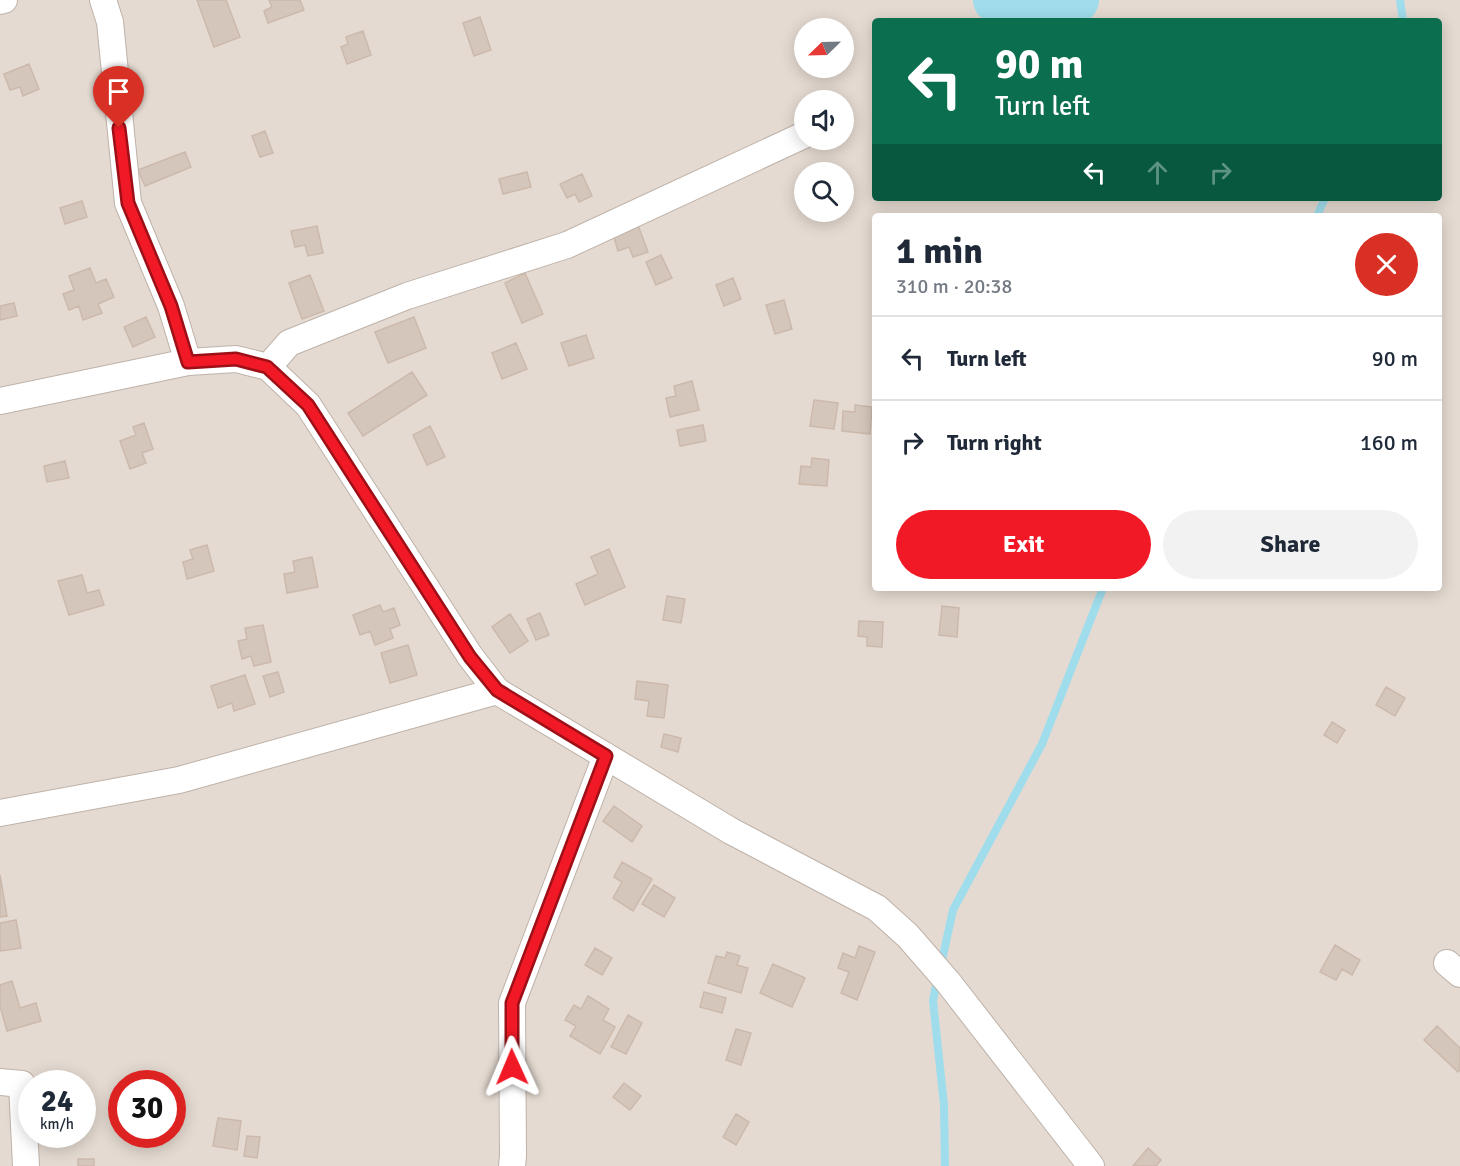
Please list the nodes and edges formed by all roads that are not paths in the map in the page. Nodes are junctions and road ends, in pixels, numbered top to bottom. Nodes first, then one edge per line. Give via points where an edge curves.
1 (104, 0) edge
2 (794, 140) edge
3 (188, 362) junction
4 (267, 367) junction
5 (0, 400) edge
6 (497, 690) junction
7 (606, 756) junction
8 (0, 813) edge
9 (0, 1082) edge
10 (26, 1166) edge
11 (512, 1166) edge
12 (1091, 1166) edge

1 - 3 street via 110,22 128,203 171,306
2 - 4 street via 567,245 407,296 289,343
3 - 4 street via 236,359
3 - 5 street
4 - 6 street via 308,405 470,657
6 - 7 street
6 - 8 street via 179,780
7 - 11 street via 512,1003
7 - 12 street via 731,831 878,908 909,936 948,982
9 - 10 street via 22,1084

